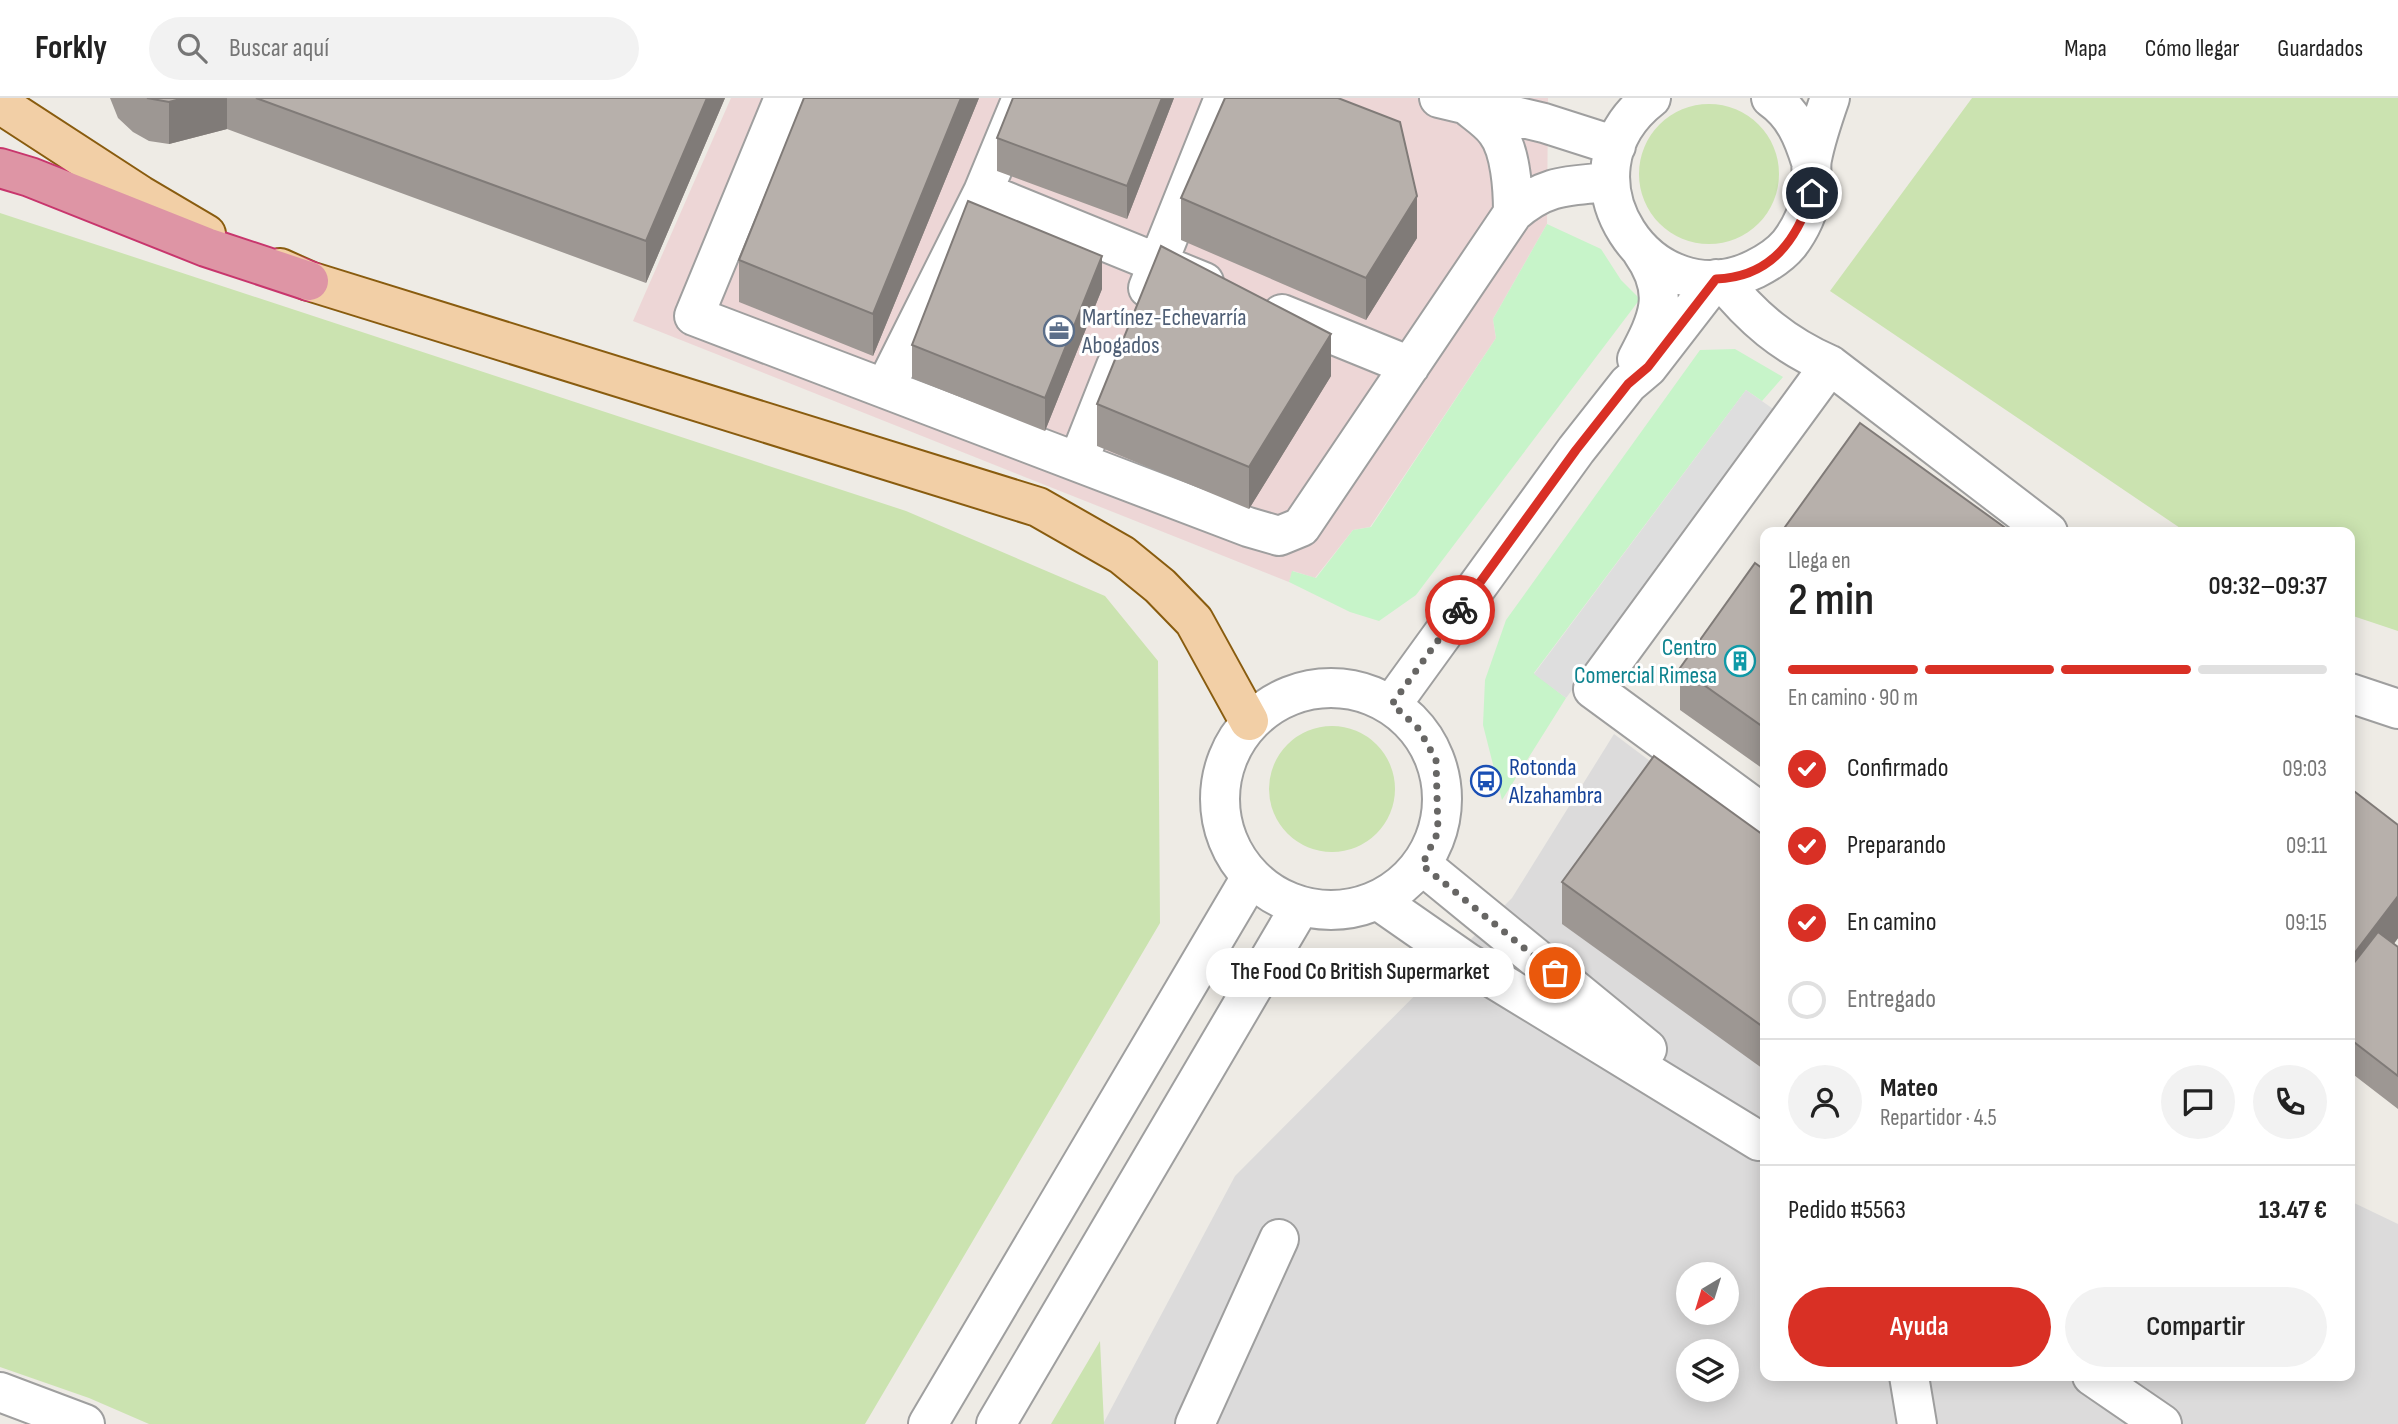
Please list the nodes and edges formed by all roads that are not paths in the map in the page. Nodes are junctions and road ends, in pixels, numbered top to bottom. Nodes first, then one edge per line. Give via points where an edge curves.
1 (784, 98) edge
2 (1022, 98) edge
3 (1224, 98) edge
4 (1651, 98) edge
5 (1770, 98) edge
6 (1830, 98) edge
7 (1453, 101) edge
8 (0, 104) edge
9 (1811, 163) junction
10 (1613, 164) junction
11 (0, 168) edge
12 (983, 192) junction
13 (1513, 213) junction
14 (1642, 252) junction
15 (1158, 264) junction
16 (1727, 278) junction
17 (309, 281) junction
18 (1812, 351) junction
19 (1410, 366) junction
20 (1628, 384) junction
21 (885, 388) junction
22 (1078, 462) junction
23 (2041, 527) edge
24 (2355, 696) edge
25 (1392, 704) junction
26 (2398, 709) edge
27 (1249, 721) junction
28 (1760, 812) edge
29 (1422, 865) junction
30 (1251, 877) junction
31 (1380, 901) junction
32 (1300, 907) junction
33 (1760, 1141) edge
34 (1760, 1142) edge
35 (1279, 1239) dead end
36 (1910, 1381) edge
37 (2099, 1381) edge
38 (0, 1392) edge
39 (85, 1424) edge
40 (928, 1424) edge
41 (996, 1424) edge
42 (1195, 1424) edge
43 (1917, 1424) edge
44 (2162, 1424) edge

1 - 21 street via 694,316
2 - 12 street
3 - 15 street
4 - 10 street via 1620,133
5 - 9 street via 1801,132
6 - 9 street
7 - 10 street via 1544,123
7 - 13 street via 1497,132 1511,174
8 - 17 main road via 192,228
9 - 16 street via 1812,193 1803,221 1788,244 1768,262
10 - 13 street via 1531,198
10 - 14 street via 1615,208 1625,232
11 - 17 highway
12 - 15 street
12 - 21 street
13 - 19 street
14 - 16 street via 1664,268 1690,277
14 - 20 street via 1659,287 1659,307
15 - 19 street
15 - 22 street
16 - 18 street via 1739,302
16 - 20 street
17 - 27 main road via 1038,507 1122,555 1194,621
18 - 23 street
18 - 28 street via 1593,689
19 - 22 street via 1301,527 1279,536
20 - 25 street
21 - 22 street
24 - 26 street
25 - 27 street via 1332,686 1302,690 1273,702
25 - 29 street via 1419,729 1436,760 1438,832
27 - 30 street via 1226,757 1226,842
29 - 31 street
29 - 33 street
30 - 32 street via 1273,895
30 - 40 street
31 - 32 street via 1327,912
31 - 34 street via 1468,963
32 - 41 street
35 - 42 street
36 - 43 street
37 - 44 street
38 - 39 street

